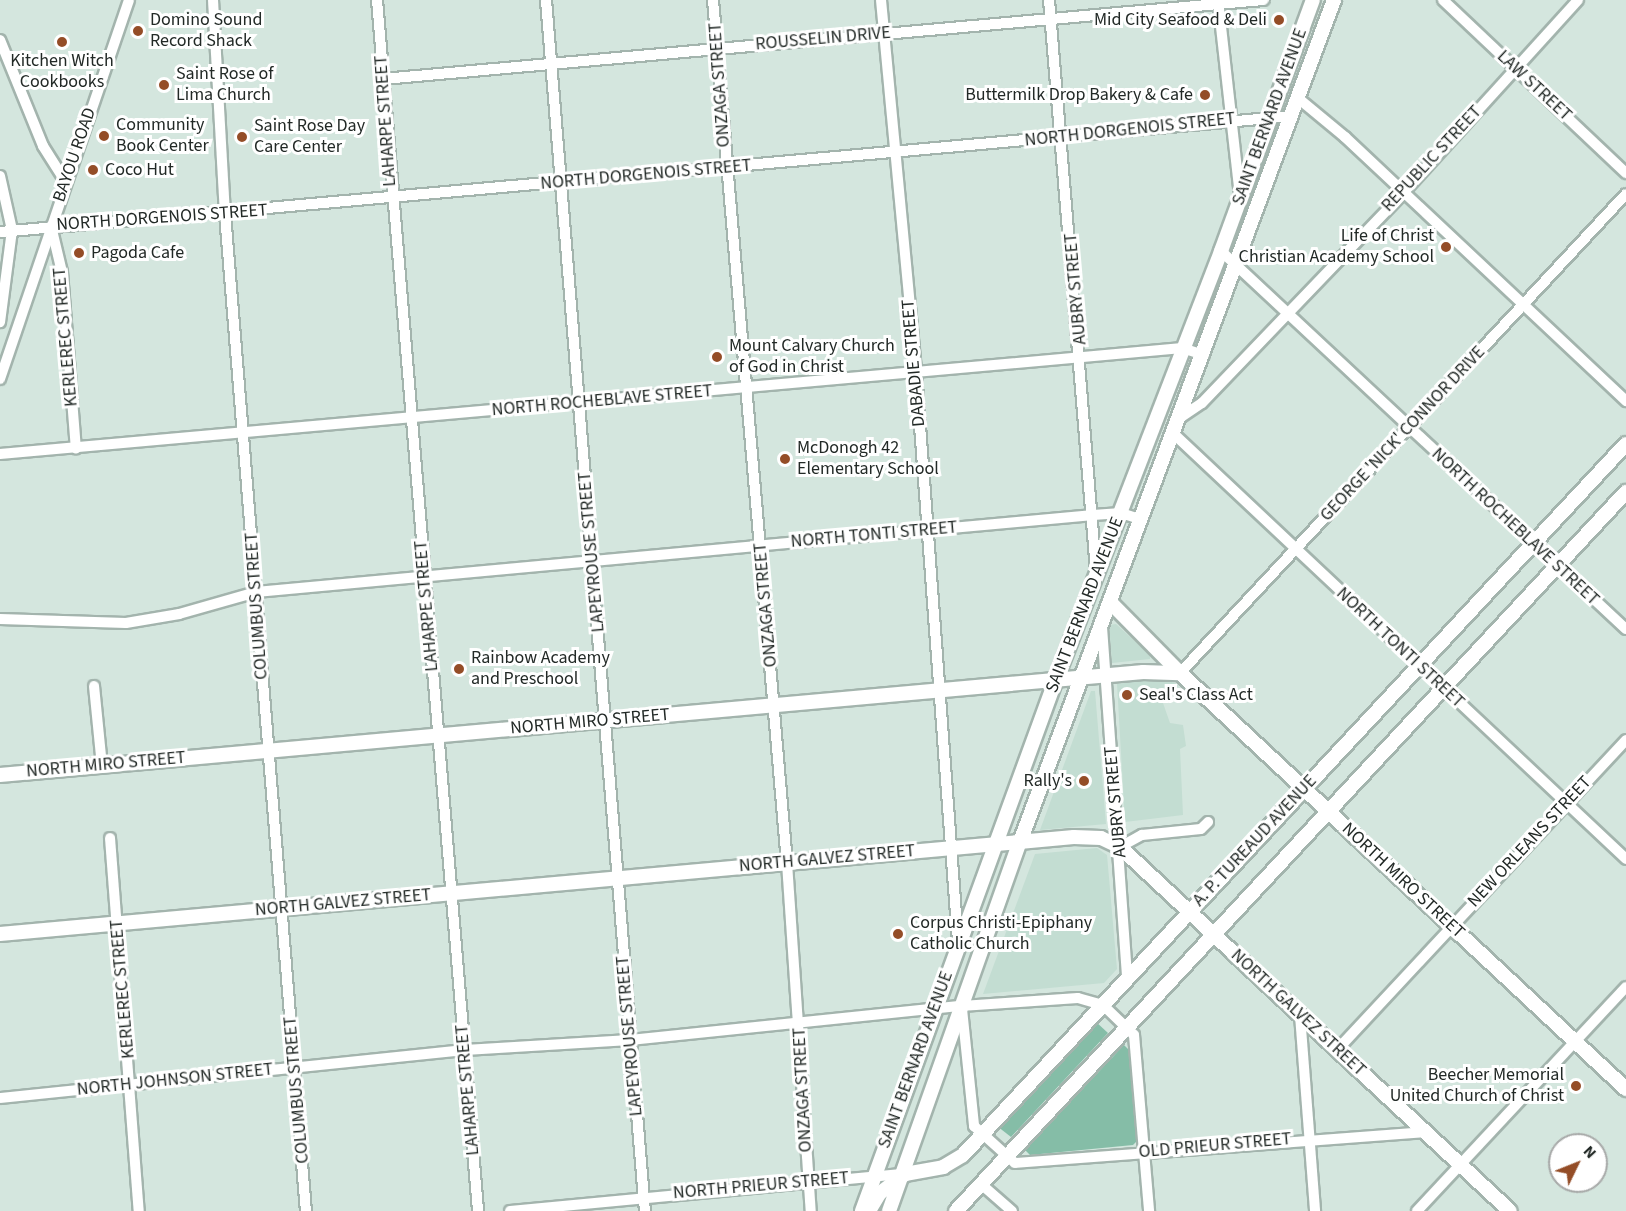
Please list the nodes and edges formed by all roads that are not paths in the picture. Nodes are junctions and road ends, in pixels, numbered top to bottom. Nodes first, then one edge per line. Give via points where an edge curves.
1 (129, 0) edge
2 (213, 0) edge
3 (377, 0) edge
4 (546, 0) edge
5 (713, 0) edge
6 (881, 0) edge
7 (1049, 0) edge
8 (1263, 0) edge
9 (1313, 0) edge
10 (1334, 0) edge
11 (1443, 0) edge
12 (1578, 0) edge
13 (1218, 2) edge
14 (1051, 20) junction
15 (884, 34) junction
16 (0, 40) edge
17 (717, 49) junction
18 (552, 63) junction
19 (1515, 68) junction
20 (383, 79) junction
21 (1298, 98) junction
22 (1291, 116) junction
23 (1269, 117) junction
24 (1229, 120) junction
25 (1063, 137) junction
26 (893, 153) junction
27 (726, 168) junction
28 (1626, 173) edge
29 (0, 176) edge
30 (65, 181) junction
31 (559, 183) junction
32 (1404, 192) junction
33 (1626, 194) edge
34 (1240, 197) junction
35 (392, 199) junction
36 (225, 214) junction
37 (51, 226) junction
38 (12, 230) junction
39 (0, 232) edge
40 (1221, 251) junction
41 (1236, 266) junction
42 (1526, 303) junction
43 (1287, 314) junction
44 (0, 322) edge
45 (1182, 348) junction
46 (1204, 355) junction
47 (1082, 357) junction
48 (916, 371) junction
49 (0, 379) edge
50 (748, 388) junction
51 (1626, 401) edge
52 (580, 402) junction
53 (411, 417) junction
54 (1181, 417) junction
55 (1410, 428) junction
56 (243, 433) junction
57 (1175, 435) junction
58 (1626, 444) edge
59 (76, 448) junction
60 (0, 454) edge
61 (1626, 492) edge
62 (1121, 513) junction
63 (1094, 515) junction
64 (1142, 520) junction
65 (929, 530) junction
66 (1533, 543) junction
67 (761, 545) junction
68 (1295, 549) junction
69 (593, 561) junction
70 (1558, 566) junction
71 (424, 578) junction
72 (1097, 578) junction
73 (256, 592) junction
74 (1110, 602) junction
75 (0, 619) edge
76 (1102, 625) junction
77 (1626, 629) edge
78 (1419, 666) junction
79 (1180, 673) junction
80 (1105, 675) junction
81 (1082, 677) junction
82 (1056, 679) junction
83 (94, 686) dead end
84 (1443, 689) junction
85 (941, 690) junction
86 (774, 705) junction
87 (606, 720) junction
88 (438, 735) junction
89 (1626, 740) edge
90 (268, 751) junction
91 (102, 766) junction
92 (0, 775) edge
93 (1304, 789) junction
94 (1566, 803) junction
95 (1329, 812) junction
96 (1208, 822) dead end
97 (110, 838) dead end
98 (1020, 842) junction
99 (996, 844) junction
100 (1120, 847) junction
101 (952, 848) junction
102 (1626, 859) edge
103 (787, 863) junction
104 (618, 878) junction
105 (451, 893) junction
106 (282, 909) junction
107 (1190, 912) junction
108 (117, 924) junction
109 (1451, 926) junction
110 (0, 934) edge
111 (1214, 934) junction
112 (958, 941) junction
113 (1127, 980) junction
114 (1626, 987) edge
115 (1103, 1005) junction
116 (961, 1006) junction
117 (937, 1008) junction
118 (1300, 1015) junction
119 (800, 1022) junction
120 (1127, 1028) junction
121 (630, 1040) junction
122 (1575, 1042) junction
123 (465, 1050) junction
124 (1337, 1050) junction
125 (295, 1067) junction
126 (132, 1086) junction
127 (1626, 1089) edge
128 (0, 1098) edge
129 (1425, 1132) junction
130 (982, 1135) junction
131 (1310, 1138) junction
132 (1144, 1152) junction
133 (1008, 1157) junction
134 (1461, 1165) junction
135 (905, 1174) junction
136 (874, 1177) junction
137 (808, 1182) junction
138 (981, 1185) junction
139 (643, 1197) junction
140 (139, 1211) edge
141 (306, 1211) edge
142 (478, 1211) edge
143 (510, 1211) edge
144 (645, 1211) edge
145 (811, 1211) edge
146 (862, 1211) edge
147 (869, 1211) edge
148 (889, 1211) edge
149 (956, 1211) edge
150 (1012, 1211) edge
151 (1149, 1211) edge
152 (1315, 1211) edge
153 (1417, 1211) edge
154 (1510, 1211) edge

1 - 30 street, BAYOU ROAD
2 - 36 street, COLUMBUS STREET
3 - 20 street, LAHARPE STREET
4 - 18 street, LAPEYROUSE STREET
5 - 17 street, ONZAGA STREET
6 - 15 street, DABADIE STREET
7 - 14 street, AUBRY STREET
8 - 13 street, ROUSSELIN DRIVE
9 - 23 street, SAINT BERNARD AVENUE
10 - 21 street, SAINT BERNARD AVENUE
11 - 19 street, LAW STREET
12 - 19 street, REPUBLIC STREET
13 - 14 street, ROUSSELIN DRIVE
13 - 24 street
14 - 15 street, ROUSSELIN DRIVE
14 - 25 street, AUBRY STREET
15 - 17 street, ROUSSELIN DRIVE
15 - 26 street, DABADIE STREET
16 - 30 street via 43,146
17 - 18 street, ROUSSELIN DRIVE
17 - 27 street, ONZAGA STREET
18 - 20 street, ROUSSELIN DRIVE
18 - 31 street, LAPEYROUSE STREET
19 - 28 street, LAW STREET
19 - 32 street, REPUBLIC STREET
20 - 35 street, LAHARPE STREET
21 - 22 street, SAINT BERNARD AVENUE
21 - 32 street
22 - 23 street, NORTH DORGENOIS STREET
22 - 41 street, SAINT BERNARD AVENUE
23 - 24 street, NORTH DORGENOIS STREET
23 - 34 street, SAINT BERNARD AVENUE
24 - 25 street, NORTH DORGENOIS STREET
24 - 34 street
25 - 26 street, NORTH DORGENOIS STREET
25 - 47 street, AUBRY STREET
26 - 27 street, NORTH DORGENOIS STREET
26 - 48 street, DABADIE STREET
27 - 31 street, NORTH DORGENOIS STREET
27 - 50 street, ONZAGA STREET
29 - 38 street
30 - 37 street, BAYOU ROAD
31 - 35 street, NORTH DORGENOIS STREET
31 - 52 street, LAPEYROUSE STREET
32 - 42 street
32 - 43 street, REPUBLIC STREET
33 - 42 street, GEORGE 'NICK' CONNOR DRIVE
34 - 40 street, SAINT BERNARD AVENUE
35 - 36 street, NORTH DORGENOIS STREET
35 - 53 street, LAHARPE STREET
36 - 37 street, NORTH DORGENOIS STREET
36 - 56 street, COLUMBUS STREET
37 - 38 street, NORTH DORGENOIS STREET
37 - 49 street, BAYOU ROAD
37 - 59 street, KERLEREC STREET via 62,272
38 - 39 street, NORTH DORGENOIS STREET
38 - 44 street
40 - 41 street, NORTH ROCHEBLAVE STREET
40 - 45 street, SAINT BERNARD AVENUE
41 - 43 street, NORTH ROCHEBLAVE STREET
41 - 46 street, SAINT BERNARD AVENUE
42 - 51 street
42 - 55 street, GEORGE 'NICK' CONNOR DRIVE
43 - 54 street, REPUBLIC STREET via 1201,404
43 - 55 street, NORTH ROCHEBLAVE STREET
45 - 46 street, NORTH ROCHEBLAVE STREET
45 - 47 street, NORTH ROCHEBLAVE STREET
45 - 62 street, SAINT BERNARD AVENUE
46 - 54 street, SAINT BERNARD AVENUE
47 - 48 street, NORTH ROCHEBLAVE STREET
47 - 63 street, AUBRY STREET
48 - 50 street, NORTH ROCHEBLAVE STREET
48 - 65 street, DABADIE STREET
50 - 52 street, NORTH ROCHEBLAVE STREET
50 - 67 street, ONZAGA STREET
52 - 53 street, NORTH ROCHEBLAVE STREET
52 - 69 street, LAPEYROUSE STREET
53 - 56 street, NORTH ROCHEBLAVE STREET
53 - 71 street, LAHARPE STREET
54 - 57 street, SAINT BERNARD AVENUE
55 - 66 street, NORTH ROCHEBLAVE STREET
55 - 68 street, GEORGE 'NICK' CONNOR DRIVE
56 - 59 street, NORTH ROCHEBLAVE STREET
56 - 73 street, COLUMBUS STREET
57 - 64 street, SAINT BERNARD AVENUE
57 - 68 street, NORTH TONTI STREET
58 - 66 street, A. P. TUREAUD AVENUE
59 - 60 street, NORTH ROCHEBLAVE STREET
61 - 70 street, A. P. TUREAUD AVENUE
62 - 63 street, NORTH TONTI STREET
62 - 64 street, NORTH TONTI STREET
62 - 72 street, SAINT BERNARD AVENUE
63 - 65 street, NORTH TONTI STREET
63 - 72 street, AUBRY STREET
64 - 74 street, SAINT BERNARD AVENUE
65 - 67 street, NORTH TONTI STREET
65 - 85 street, DABADIE STREET
66 - 70 street, NORTH ROCHEBLAVE STREET
66 - 78 street, A. P. TUREAUD AVENUE
67 - 69 street, NORTH TONTI STREET
67 - 86 street, ONZAGA STREET
68 - 78 street, NORTH TONTI STREET
68 - 79 street, GEORGE 'NICK' CONNOR DRIVE
69 - 71 street, NORTH TONTI STREET
69 - 87 street, LAPEYROUSE STREET
70 - 77 street, NORTH ROCHEBLAVE STREET
70 - 84 street, A. P. TUREAUD AVENUE
71 - 73 street, NORTH TONTI STREET
71 - 88 street, LAHARPE STREET
72 - 82 street, SAINT BERNARD AVENUE
73 - 75 street, NORTH TONTI STREET via 179,614 126,623
73 - 90 street, COLUMBUS STREET
74 - 76 street, SAINT BERNARD AVENUE
74 - 79 street, NORTH MIRO STREET
76 - 80 street, AUBRY STREET
76 - 81 street, SAINT BERNARD AVENUE
78 - 84 street, NORTH TONTI STREET
78 - 93 street, A. P. TUREAUD AVENUE
79 - 80 street, NORTH MIRO STREET
79 - 93 street, NORTH MIRO STREET
80 - 81 street, NORTH MIRO STREET
80 - 100 street, AUBRY STREET
81 - 82 street, NORTH MIRO STREET
81 - 98 street, SAINT BERNARD AVENUE
82 - 85 street, NORTH MIRO STREET
82 - 99 street, SAINT BERNARD AVENUE
83 - 91 street
84 - 94 street, NORTH TONTI STREET
84 - 95 street, A. P. TUREAUD AVENUE
85 - 86 street, NORTH MIRO STREET
85 - 101 street, DABADIE STREET
86 - 87 street, NORTH MIRO STREET
86 - 103 street, ONZAGA STREET
87 - 88 street, NORTH MIRO STREET
87 - 104 street, LAPEYROUSE STREET
88 - 90 street, NORTH MIRO STREET
88 - 105 street, LAHARPE STREET
89 - 94 street, NEW ORLEANS STREET
90 - 91 street, NORTH MIRO STREET
90 - 106 street, COLUMBUS STREET
91 - 92 street, NORTH MIRO STREET
93 - 95 street, NORTH MIRO STREET
93 - 107 street, A. P. TUREAUD AVENUE
94 - 102 street, NORTH TONTI STREET
94 - 109 street, NEW ORLEANS STREET
95 - 109 street, NORTH MIRO STREET
95 - 111 street, A. P. TUREAUD AVENUE
96 - 100 street via 1201,829 1142,835
97 - 108 street, KERLEREC STREET
98 - 99 street, NORTH GALVEZ STREET
98 - 100 street, NORTH GALVEZ STREET via 1083,837 1106,840
98 - 116 street, SAINT BERNARD AVENUE
99 - 101 street, NORTH GALVEZ STREET
99 - 112 street, SAINT BERNARD AVENUE
100 - 107 street, NORTH GALVEZ STREET
100 - 113 street, AUBRY STREET
101 - 103 street, NORTH GALVEZ STREET
101 - 112 street, DABADIE STREET
103 - 104 street, NORTH GALVEZ STREET
103 - 119 street, ONZAGA STREET
104 - 105 street, NORTH GALVEZ STREET
104 - 121 street, LAPEYROUSE STREET
105 - 106 street, NORTH GALVEZ STREET
105 - 123 street, LAHARPE STREET
106 - 108 street, NORTH GALVEZ STREET
106 - 125 street, COLUMBUS STREET
107 - 111 street, NORTH GALVEZ STREET
107 - 113 street, A. P. TUREAUD AVENUE
108 - 110 street, NORTH GALVEZ STREET
108 - 126 street, KERLEREC STREET
109 - 122 street, NORTH MIRO STREET
109 - 124 street, NEW ORLEANS STREET
111 - 118 street, NORTH GALVEZ STREET
111 - 120 street, A. P. TUREAUD AVENUE
112 - 117 street, SAINT BERNARD AVENUE
113 - 115 street, A. P. TUREAUD AVENUE
114 - 122 street
115 - 116 street, NORTH JOHNSON STREET via 1078,998
115 - 120 street
115 - 130 street, A. P. TUREAUD AVENUE
116 - 117 street, NORTH JOHNSON STREET
116 - 130 street via 975,1126
116 - 135 street, SAINT BERNARD AVENUE
117 - 119 street, NORTH JOHNSON STREET
117 - 136 street, SAINT BERNARD AVENUE
118 - 124 street, NORTH GALVEZ STREET
118 - 131 street
119 - 121 street, NORTH JOHNSON STREET
119 - 137 street, ONZAGA STREET
120 - 132 street via 1134,1035
120 - 133 street, A. P. TUREAUD AVENUE
121 - 123 street, NORTH JOHNSON STREET
121 - 139 street, LAPEYROUSE STREET
122 - 127 street, NORTH MIRO STREET
122 - 134 street
123 - 125 street, NORTH JOHNSON STREET
123 - 142 street, LAHARPE STREET
124 - 129 street, NORTH GALVEZ STREET
125 - 126 street, NORTH JOHNSON STREET
125 - 141 street, COLUMBUS STREET
126 - 128 street, NORTH JOHNSON STREET
126 - 140 street, KERLEREC STREET
129 - 131 street, OLD PRIEUR STREET
129 - 134 street, NORTH GALVEZ STREET
130 - 133 street
130 - 135 street, A. P. TUREAUD AVENUE via 963,1155 944,1167
131 - 132 street, OLD PRIEUR STREET
131 - 152 street
132 - 133 street, OLD PRIEUR STREET via 1026,1163 1015,1163
132 - 151 street
133 - 138 street, A. P. TUREAUD AVENUE
134 - 153 street
134 - 154 street, NORTH GALVEZ STREET
135 - 136 street, NORTH PRIEUR STREET
135 - 147 street, A. P. TUREAUD AVENUE via 880,1194
135 - 148 street, SAINT BERNARD AVENUE
136 - 137 street, NORTH PRIEUR STREET
136 - 146 street, SAINT BERNARD AVENUE
137 - 139 street, NORTH PRIEUR STREET
137 - 145 street, ONZAGA STREET
138 - 149 street, A. P. TUREAUD AVENUE
138 - 150 street
139 - 143 street, NORTH PRIEUR STREET
139 - 144 street, LAPEYROUSE STREET

